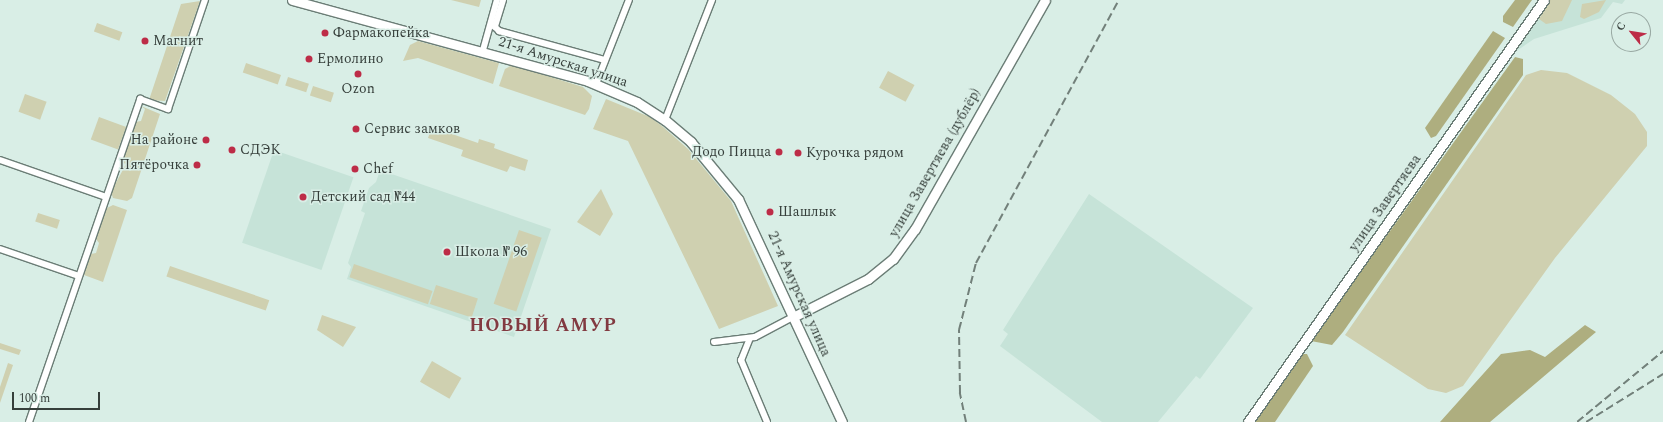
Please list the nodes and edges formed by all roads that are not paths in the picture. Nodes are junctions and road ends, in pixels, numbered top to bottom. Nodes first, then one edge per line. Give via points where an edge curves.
1 (205, 0) edge
2 (292, 0) edge
3 (497, 0) edge
4 (503, 0) edge
5 (629, 0) edge
6 (712, 0) edge
7 (1045, 0) edge
8 (1544, 0) edge
9 (483, 50) junction
10 (605, 60) junction
11 (596, 84) junction
12 (665, 120) junction
13 (0, 160) edge
14 (106, 197) junction
15 (0, 249) edge
16 (79, 276) junction
17 (793, 317) junction
18 (750, 338) junction
19 (714, 342) dead end
20 (29, 422) edge
21 (767, 422) edge
22 (842, 422) edge
23 (1248, 422) edge

1 - 14 street via 168,109 140,99
2 - 9 main road, 21-я Амурская улица
3 - 9 street
4 - 10 street via 496,30
5 - 10 street
6 - 12 street
7 - 17 main road, улица Завертяева (дублёр) via 915,229 897,255 868,279
8 - 23 main road, улица Завертяева
9 - 11 main road, 21-я Амурская улица
10 - 11 street
11 - 12 main road, 21-я Амурская улица via 637,102
12 - 17 main road, 21-я Амурская улица via 691,142 738,199
13 - 14 street
14 - 16 street
15 - 16 street
16 - 20 street
17 - 18 street
17 - 22 main road, 21-я Амурская улица
18 - 19 street
18 - 21 street via 740,360

